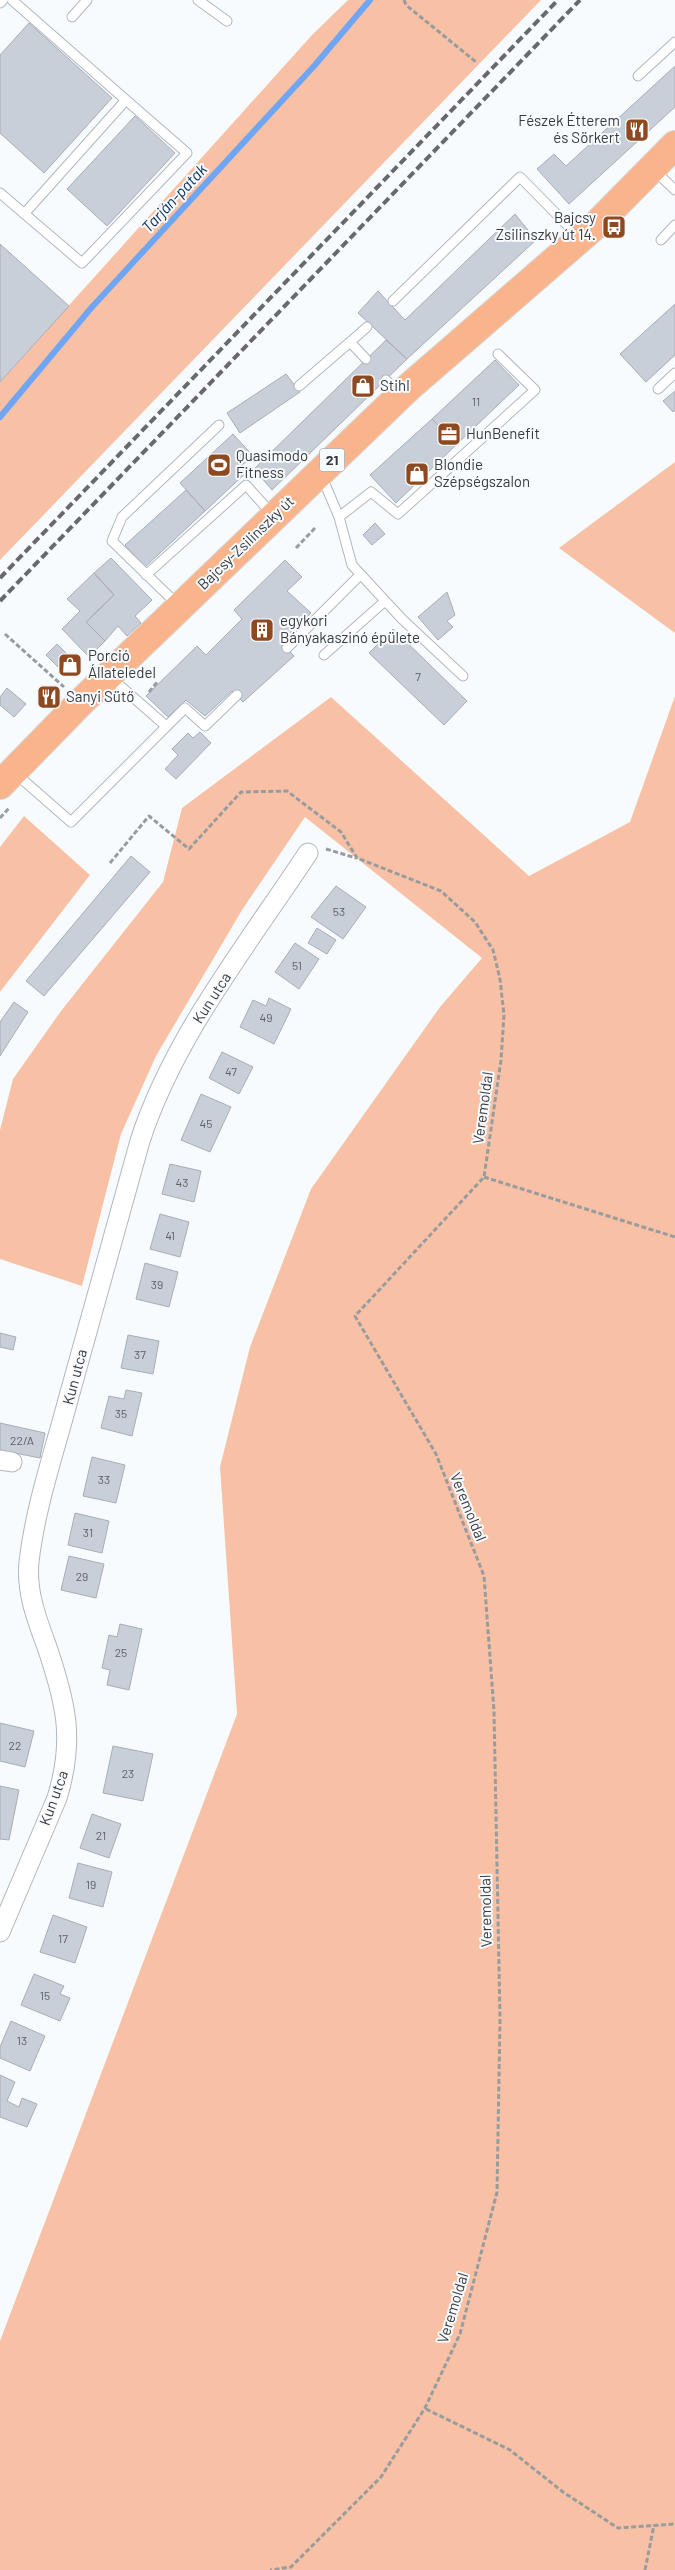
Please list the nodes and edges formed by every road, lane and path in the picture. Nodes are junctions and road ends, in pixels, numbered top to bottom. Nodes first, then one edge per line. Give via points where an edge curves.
1 (2, 0) edge
2 (12, 0) edge
3 (87, 0) edge
4 (198, 0) edge
5 (404, 0) edge
6 (0, 3) edge
7 (72, 17) dead end
8 (227, 21) dead end
9 (675, 42) edge
10 (476, 62) dead end
11 (638, 76) dead end
12 (126, 100) junction
13 (675, 145) edge
14 (652, 168) junction
15 (675, 190) edge
16 (0, 193) edge
17 (24, 214) junction
18 (675, 226) edge
19 (580, 238) junction
20 (661, 240) dead end
21 (393, 301) dead end
22 (367, 327) dead end
23 (350, 342) junction
24 (498, 354) dead end
25 (366, 359) dead end
26 (675, 373) edge
27 (299, 386) dead end
28 (658, 389) dead end
29 (219, 425) dead end
30 (320, 472) junction
31 (274, 516) junction
32 (338, 517) junction
33 (315, 528) dead end
34 (296, 548) dead end
35 (146, 575) junction
36 (360, 575) junction
37 (386, 601) junction
38 (180, 607) junction
39 (5, 634) dead end
40 (287, 648) dead end
41 (324, 655) dead end
42 (108, 676) junction
43 (463, 676) dead end
44 (54, 677) dead end
45 (237, 696) dead end
46 (166, 726) junction
47 (7, 778) edge
48 (308, 853) joint
49 (357, 858) junction
50 (110, 863) dead end
51 (484, 1177) junction
52 (675, 1237) edge
53 (0, 1932) edge
54 (425, 2408) junction
55 (675, 2524) edge
56 (654, 2525) junction
57 (270, 2570) edge
58 (645, 2570) edge

1 - 6 lane
2 - 12 lane
3 - 7 lane
4 - 8 lane
5 - 10 path
9 - 11 lane
12 - 17 lane
12 - 17 lane via 187,152 82,264
13 - 14 main road, Bajcsy-Zsilinszky út / 21
14 - 15 lane
14 - 19 main road, Bajcsy-Zsilinszky út / 21
16 - 17 lane
18 - 20 lane
19 - 21 lane via 520,177
19 - 30 main road, Bajcsy-Zsilinszky út / 21 via 393,387
22 - 23 lane
23 - 25 lane
23 - 27 lane
24 - 32 lane via 535,390 398,514 371,492
26 - 28 lane
29 - 35 lane via 122,517 112,541
30 - 31 main road, Bajcsy-Zsilinszky út / 21
30 - 32 lane
31 - 35 lane via 246,484
31 - 38 main road, Bajcsy-Zsilinszky út / 21
32 - 36 lane via 352,565
33 - 34 path
35 - 38 lane
36 - 37 lane
36 - 40 lane
37 - 41 lane
37 - 43 lane
38 - 42 main road, Bajcsy-Zsilinszky út / 21
39 - 44 path
42 - 46 lane
42 - 47 main road, Bajcsy-Zsilinszky út / 21
45 - 46 lane via 205,726 185,708
46 - 47 lane via 71,822
48 - 49 path, Veremoldal via 327,849
48 - 53 street, Kun utca via 177,1052 158,1091 140,1141 49,1469 29,1564 34,1612 68,1722 66,1761 57,1798
49 - 50 path via 341,832 287,791 241,792 189,849 149,816
49 - 51 path, Veremoldal via 441,891 475,922 494,950 504,1015 496,1110
51 - 52 path
51 - 54 path, Veremoldal via 355,1316 436,1454 484,1576 494,1711 500,2019 497,2192 460,2334
54 - 56 path via 510,2450 563,2492 618,2528
54 - 57 path, Veremoldal via 380,2477 291,2567
55 - 56 path
56 - 58 path

